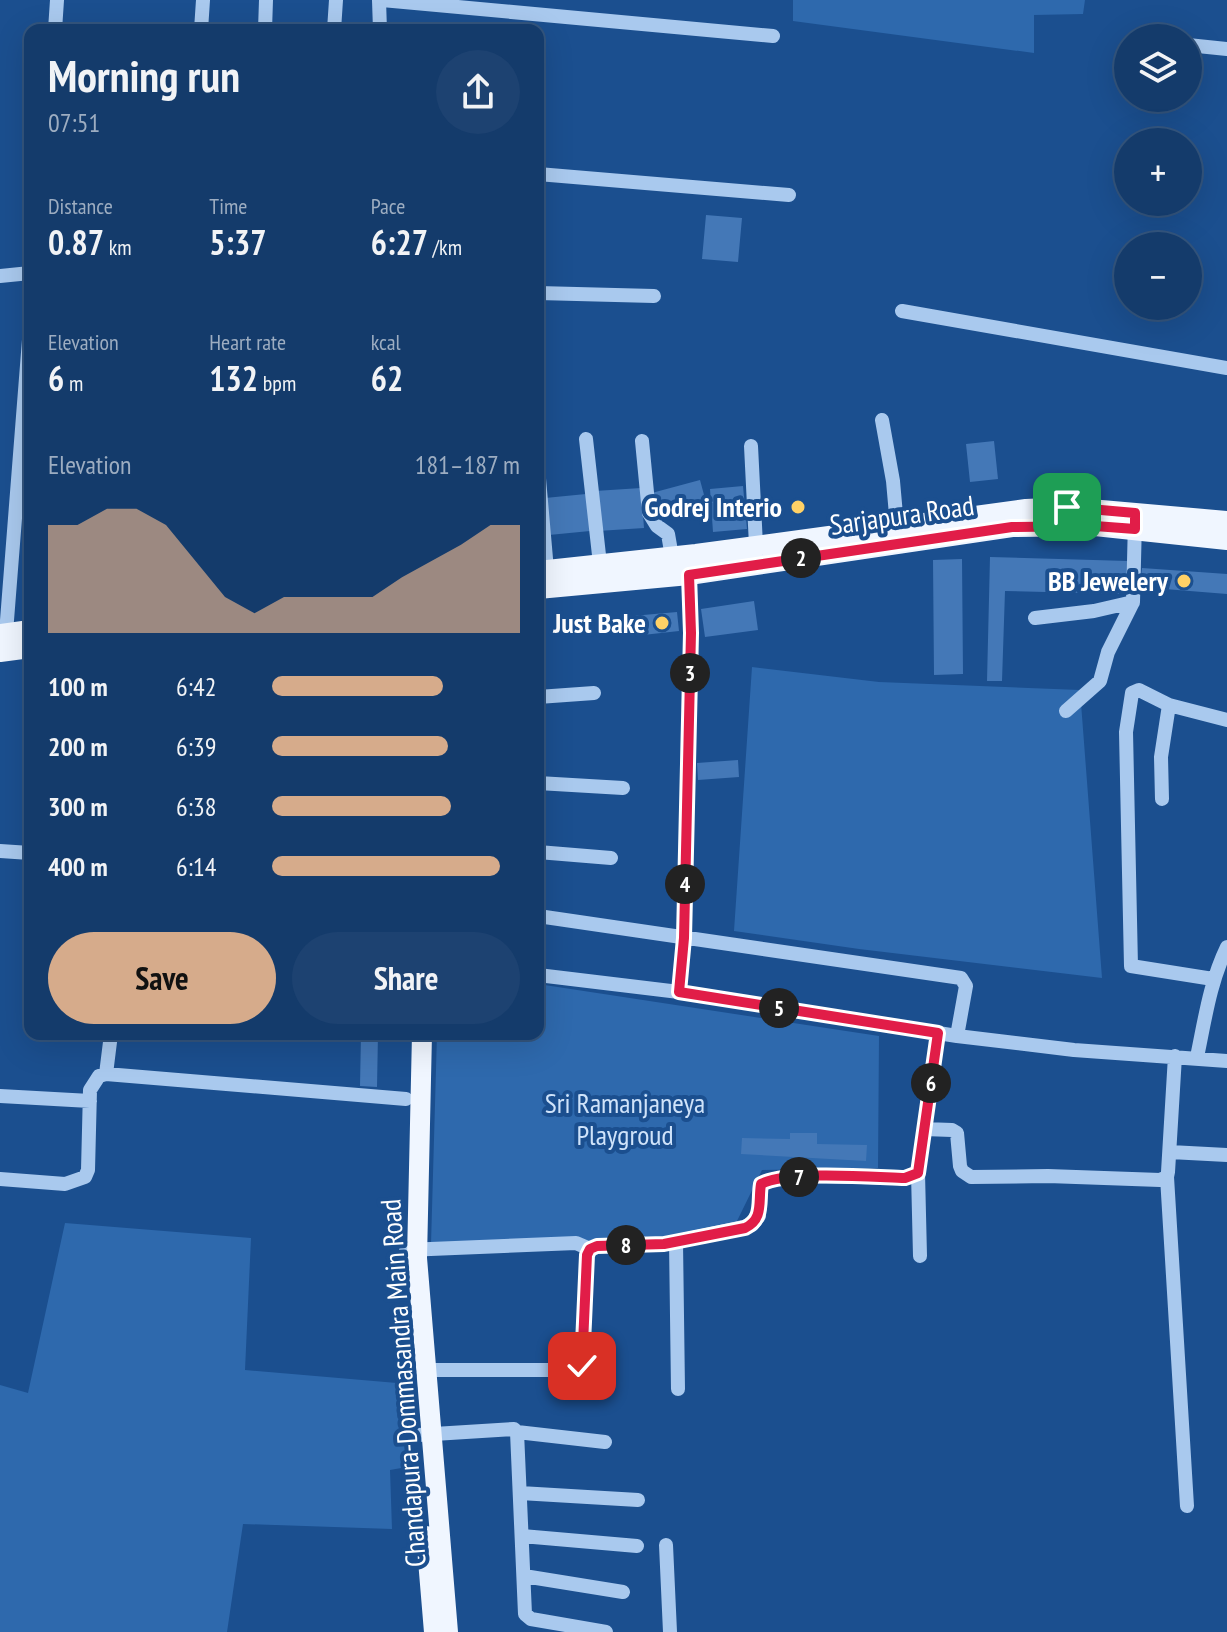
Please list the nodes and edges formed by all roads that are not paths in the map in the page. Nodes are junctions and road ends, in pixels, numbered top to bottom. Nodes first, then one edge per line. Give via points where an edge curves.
1 (57, 0) edge
2 (203, 0) edge
3 (266, 0) edge
4 (336, 0) edge
5 (380, 0) edge
6 (55, 24) edge
7 (201, 24) edge
8 (265, 24) edge
9 (334, 24) edge
10 (380, 24) edge
11 (773, 36) dead end
12 (1202, 46) edge
13 (1227, 49) edge
14 (544, 175) edge
15 (789, 195) dead end
16 (24, 274) edge
17 (0, 276) edge
18 (544, 293) edge
19 (654, 296) dead end
20 (902, 311) dead end
21 (1227, 368) edge
22 (24, 394) edge
23 (882, 420) dead end
24 (586, 439) dead end
25 (642, 441) dead end
26 (751, 446) dead end
27 (1135, 521) junction
28 (1227, 521) edge
29 (897, 526) junction
30 (1227, 540) edge
31 (756, 545) junction
32 (672, 557) junction
33 (600, 564) junction
34 (544, 571) edge
35 (689, 575) junction
36 (544, 588) edge
37 (1133, 602) junction
38 (1035, 618) dead end
39 (24, 632) edge
40 (2, 640) edge
41 (24, 646) edge
42 (594, 693) dead end
43 (544, 697) edge
44 (1169, 705) junction
45 (1066, 711) dead end
46 (1227, 720) edge
47 (544, 783) edge
48 (623, 788) dead end
49 (1162, 799) dead end
50 (0, 851) edge
51 (544, 852) edge
52 (24, 853) edge
53 (611, 858) dead end
54 (544, 917) edge
55 (684, 938) junction
56 (1227, 947) edge
57 (1219, 971) edge
58 (544, 976) edge
59 (679, 992) junction
60 (938, 1033) junction
61 (957, 1036) junction
62 (110, 1040) edge
63 (409, 1040) edge
64 (422, 1040) edge
65 (1175, 1056) junction
66 (1197, 1057) junction
67 (1227, 1061) edge
68 (106, 1074) junction
69 (0, 1096) edge
70 (406, 1099) junction
71 (90, 1101) junction
72 (924, 1129) junction
73 (1170, 1152) junction
74 (1227, 1155) edge
75 (918, 1173) junction
76 (1167, 1177) junction
77 (0, 1179) edge
78 (676, 1242) junction
79 (590, 1249) junction
80 (412, 1250) junction
81 (920, 1256) dead end
82 (426, 1370) junction
83 (678, 1389) dead end
84 (517, 1432) junction
85 (425, 1434) junction
86 (605, 1442) dead end
87 (520, 1493) junction
88 (638, 1500) dead end
89 (1187, 1506) dead end
90 (522, 1536) junction
91 (666, 1545) dead end
92 (637, 1546) dead end
93 (524, 1576) junction
94 (623, 1592) dead end
95 (527, 1617) junction
96 (550, 1627) edge
97 (434, 1632) edge
98 (448, 1632) edge
99 (519, 1632) edge
100 (606, 1632) edge
101 (670, 1632) edge

1 - 6 street
2 - 7 street
3 - 8 street
4 - 9 street
5 - 10 street
5 - 11 street
12 - 13 street
14 - 15 street
16 - 17 street
18 - 19 street
20 - 21 street
22 - 40 street
23 - 29 street
24 - 33 street
25 - 32 street via 649,513 668,534
26 - 31 street
27 - 28 main road, Sarjapura Road
27 - 29 main road, Sarjapura Road via 1067,507
27 - 30 main road, Sarjapura Road via 1201,544
27 - 35 main road, Sarjapura Road via 1012,527
27 - 37 street
29 - 31 main road, Sarjapura Road
31 - 32 main road, Sarjapura Road
32 - 33 main road, Sarjapura Road
33 - 34 main road, Sarjapura Road
35 - 36 main road, Sarjapura Road
35 - 55 street
37 - 38 street
37 - 45 street via 1100,681
39 - 40 main road
40 - 41 main road
42 - 43 street
44 - 46 street
44 - 49 street via 1161,757
44 - 57 street via 1139,690 1130,698 1130,962 1134,968
47 - 48 street
50 - 52 street
51 - 53 street
54 - 55 street
55 - 59 street
55 - 61 street via 961,978 966,986
56 - 57 street
57 - 66 street
58 - 59 street
59 - 60 street
60 - 61 street
60 - 72 street
61 - 65 street
62 - 68 street
63 - 70 main road, Chandapura-Dommasandra Main Road
64 - 80 main road, Chandapura-Dommasandra Main Road
65 - 66 street
65 - 73 street
66 - 67 street
68 - 70 street
68 - 71 street via 93,1082
69 - 71 street
70 - 80 main road, Chandapura-Dommasandra Main Road
71 - 77 street via 85,1177 65,1184
72 - 75 street
72 - 76 street via 957,1133 960,1166 971,1177
73 - 74 street
73 - 76 street
75 - 78 street via 905,1178 765,1181 760,1186 759,1216 752,1225
75 - 81 street
76 - 89 street
78 - 79 street
78 - 83 street
79 - 80 street via 576,1243
79 - 82 street via 579,1370
80 - 82 main road, Chandapura-Dommasandra Main Road
80 - 85 main road, Chandapura-Dommasandra Main Road
82 - 85 main road, Chandapura-Dommasandra Main Road
84 - 85 street
84 - 86 street
84 - 87 street
85 - 97 main road, Chandapura-Dommasandra Main Road
85 - 98 main road, Chandapura-Dommasandra Main Road
87 - 88 street
87 - 90 street
90 - 92 street
90 - 93 street
91 - 101 street
93 - 94 street
93 - 95 street
95 - 96 street
95 - 99 street
96 - 100 street

